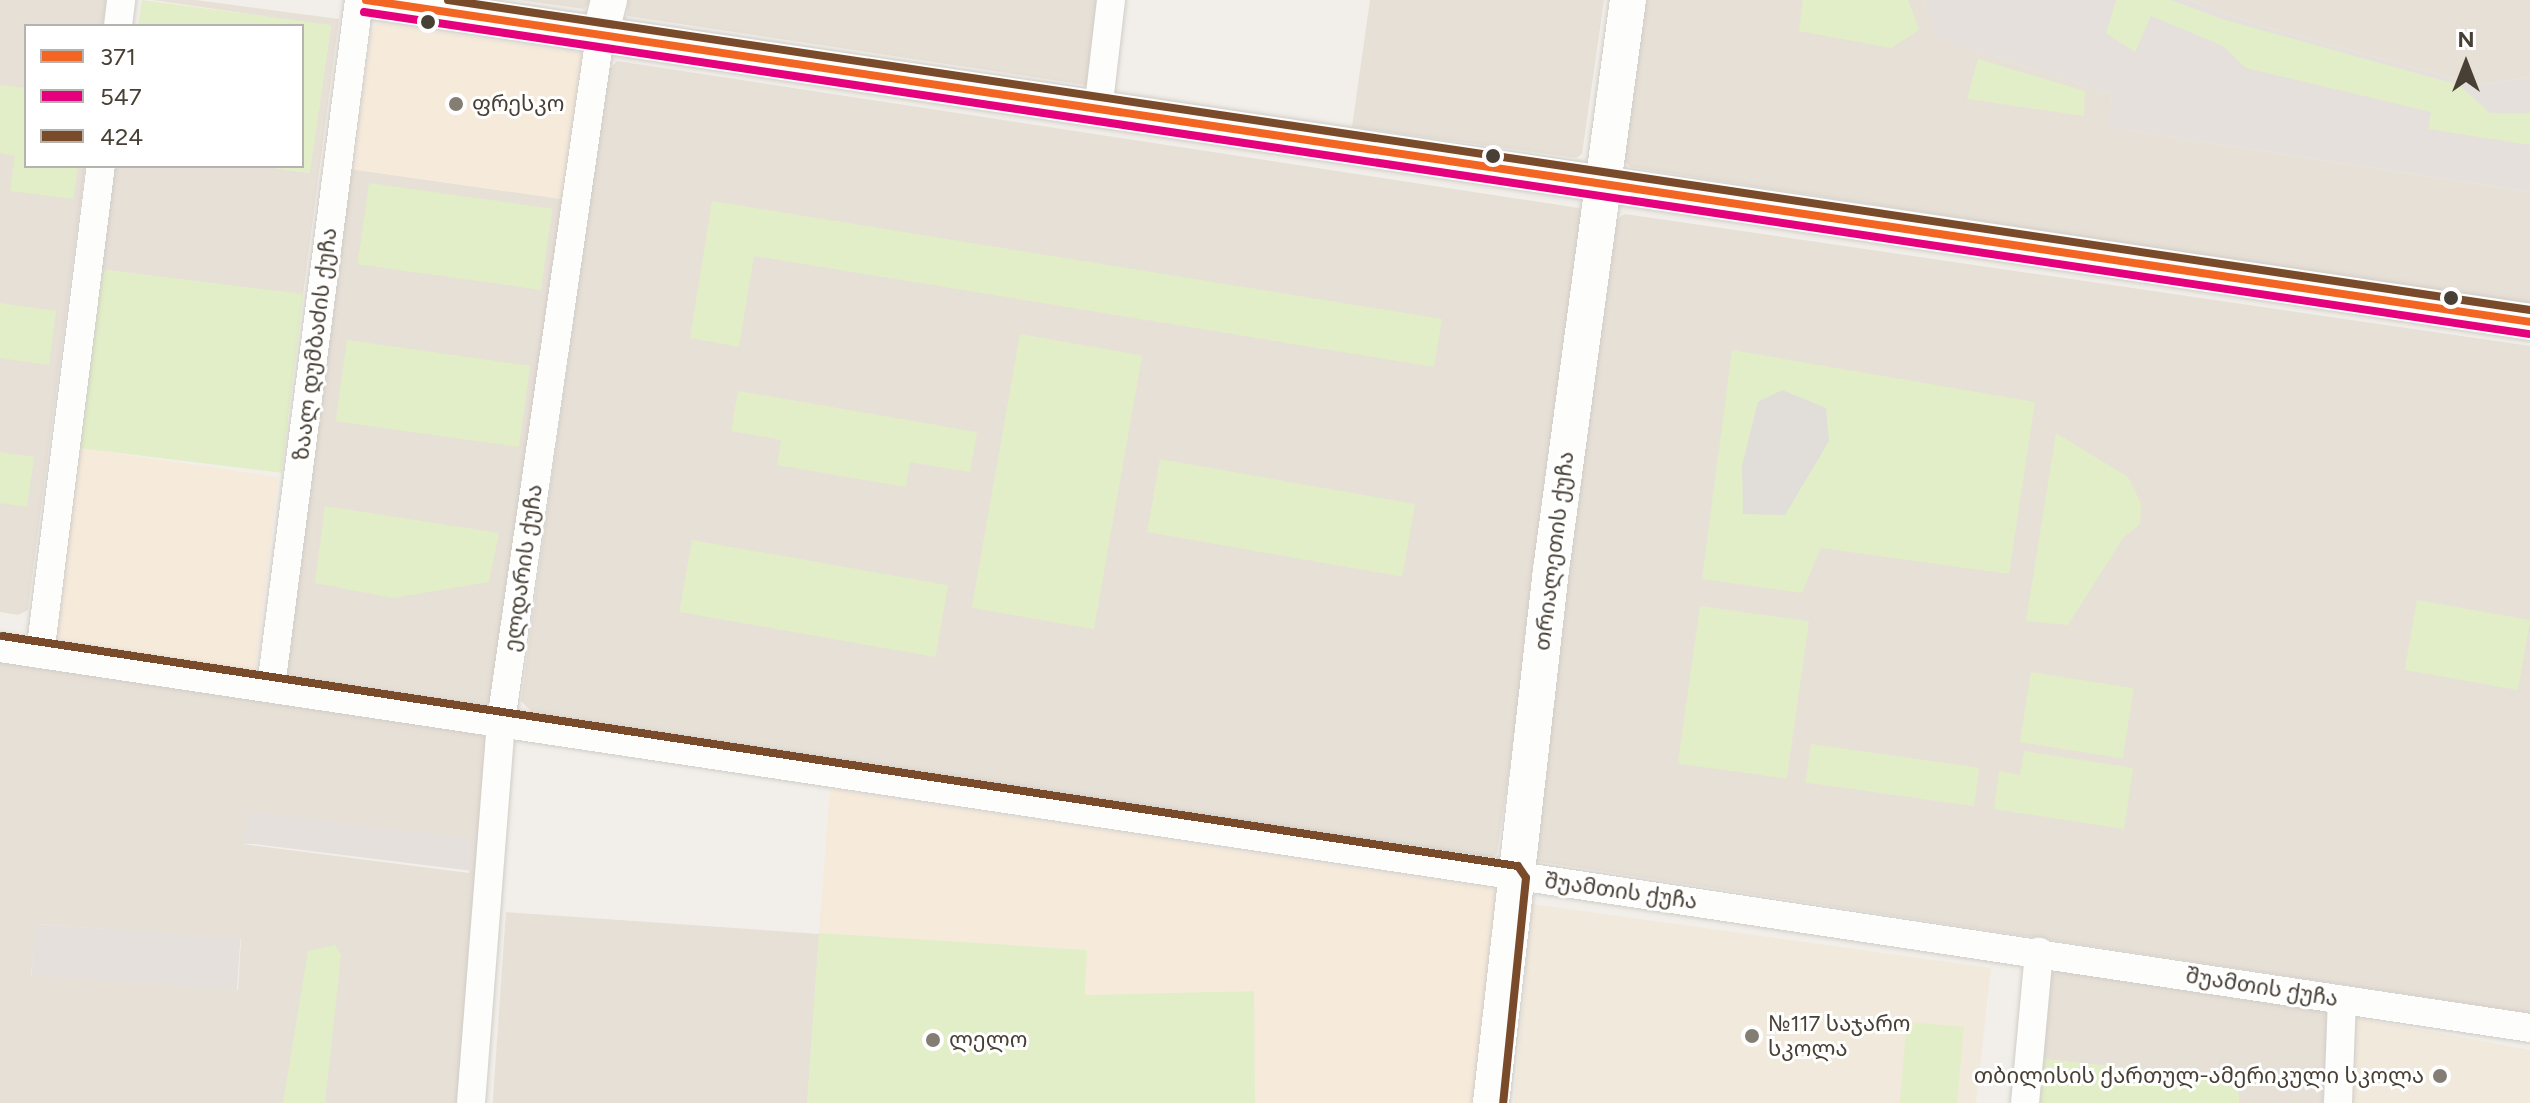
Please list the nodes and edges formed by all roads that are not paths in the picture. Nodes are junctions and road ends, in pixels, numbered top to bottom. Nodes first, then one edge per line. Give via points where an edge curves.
1 (121, 0) edge
2 (359, 0) edge
3 (366, 0) edge
4 (609, 0) edge
5 (1111, 0) edge
6 (1628, 0) edge
7 (118, 24) edge
8 (600, 36) junction
9 (1098, 111) junction
10 (101, 168) edge
11 (1600, 188) junction
12 (2530, 322) edge
13 (0, 648) edge
14 (40, 654) junction
15 (271, 687) junction
16 (501, 721) junction
17 (1514, 877) junction
18 (2039, 952) junction
19 (2342, 1000) junction
20 (2530, 1028) edge
21 (471, 1103) edge
22 (1491, 1103) edge
23 (2025, 1103) edge
24 (2338, 1103) edge

1 - 7 street
2 - 15 street, ზაალ დუმბაძის ქუჩა
3 - 8 street
4 - 8 street
5 - 9 street
6 - 11 street, თრიალეთის ქუჩა
8 - 9 street
8 - 16 street, ელდარის ქუჩა
9 - 11 street
10 - 14 street
11 - 12 street
11 - 17 street, თრიალეთის ქუჩა
13 - 14 street, შუამთის ქუჩა
14 - 15 street, შუამთის ქუჩა
15 - 16 street, შუამთის ქუჩა
16 - 17 street, შუამთის ქუჩა
16 - 21 street, ელდარის ქუჩა
17 - 18 street, შუამთის ქუჩა
17 - 22 street, თრიალეთის ქუჩა
18 - 19 street, შუამთის ქუჩა
18 - 23 street
19 - 20 street, შუამთის ქუჩა
19 - 24 street

